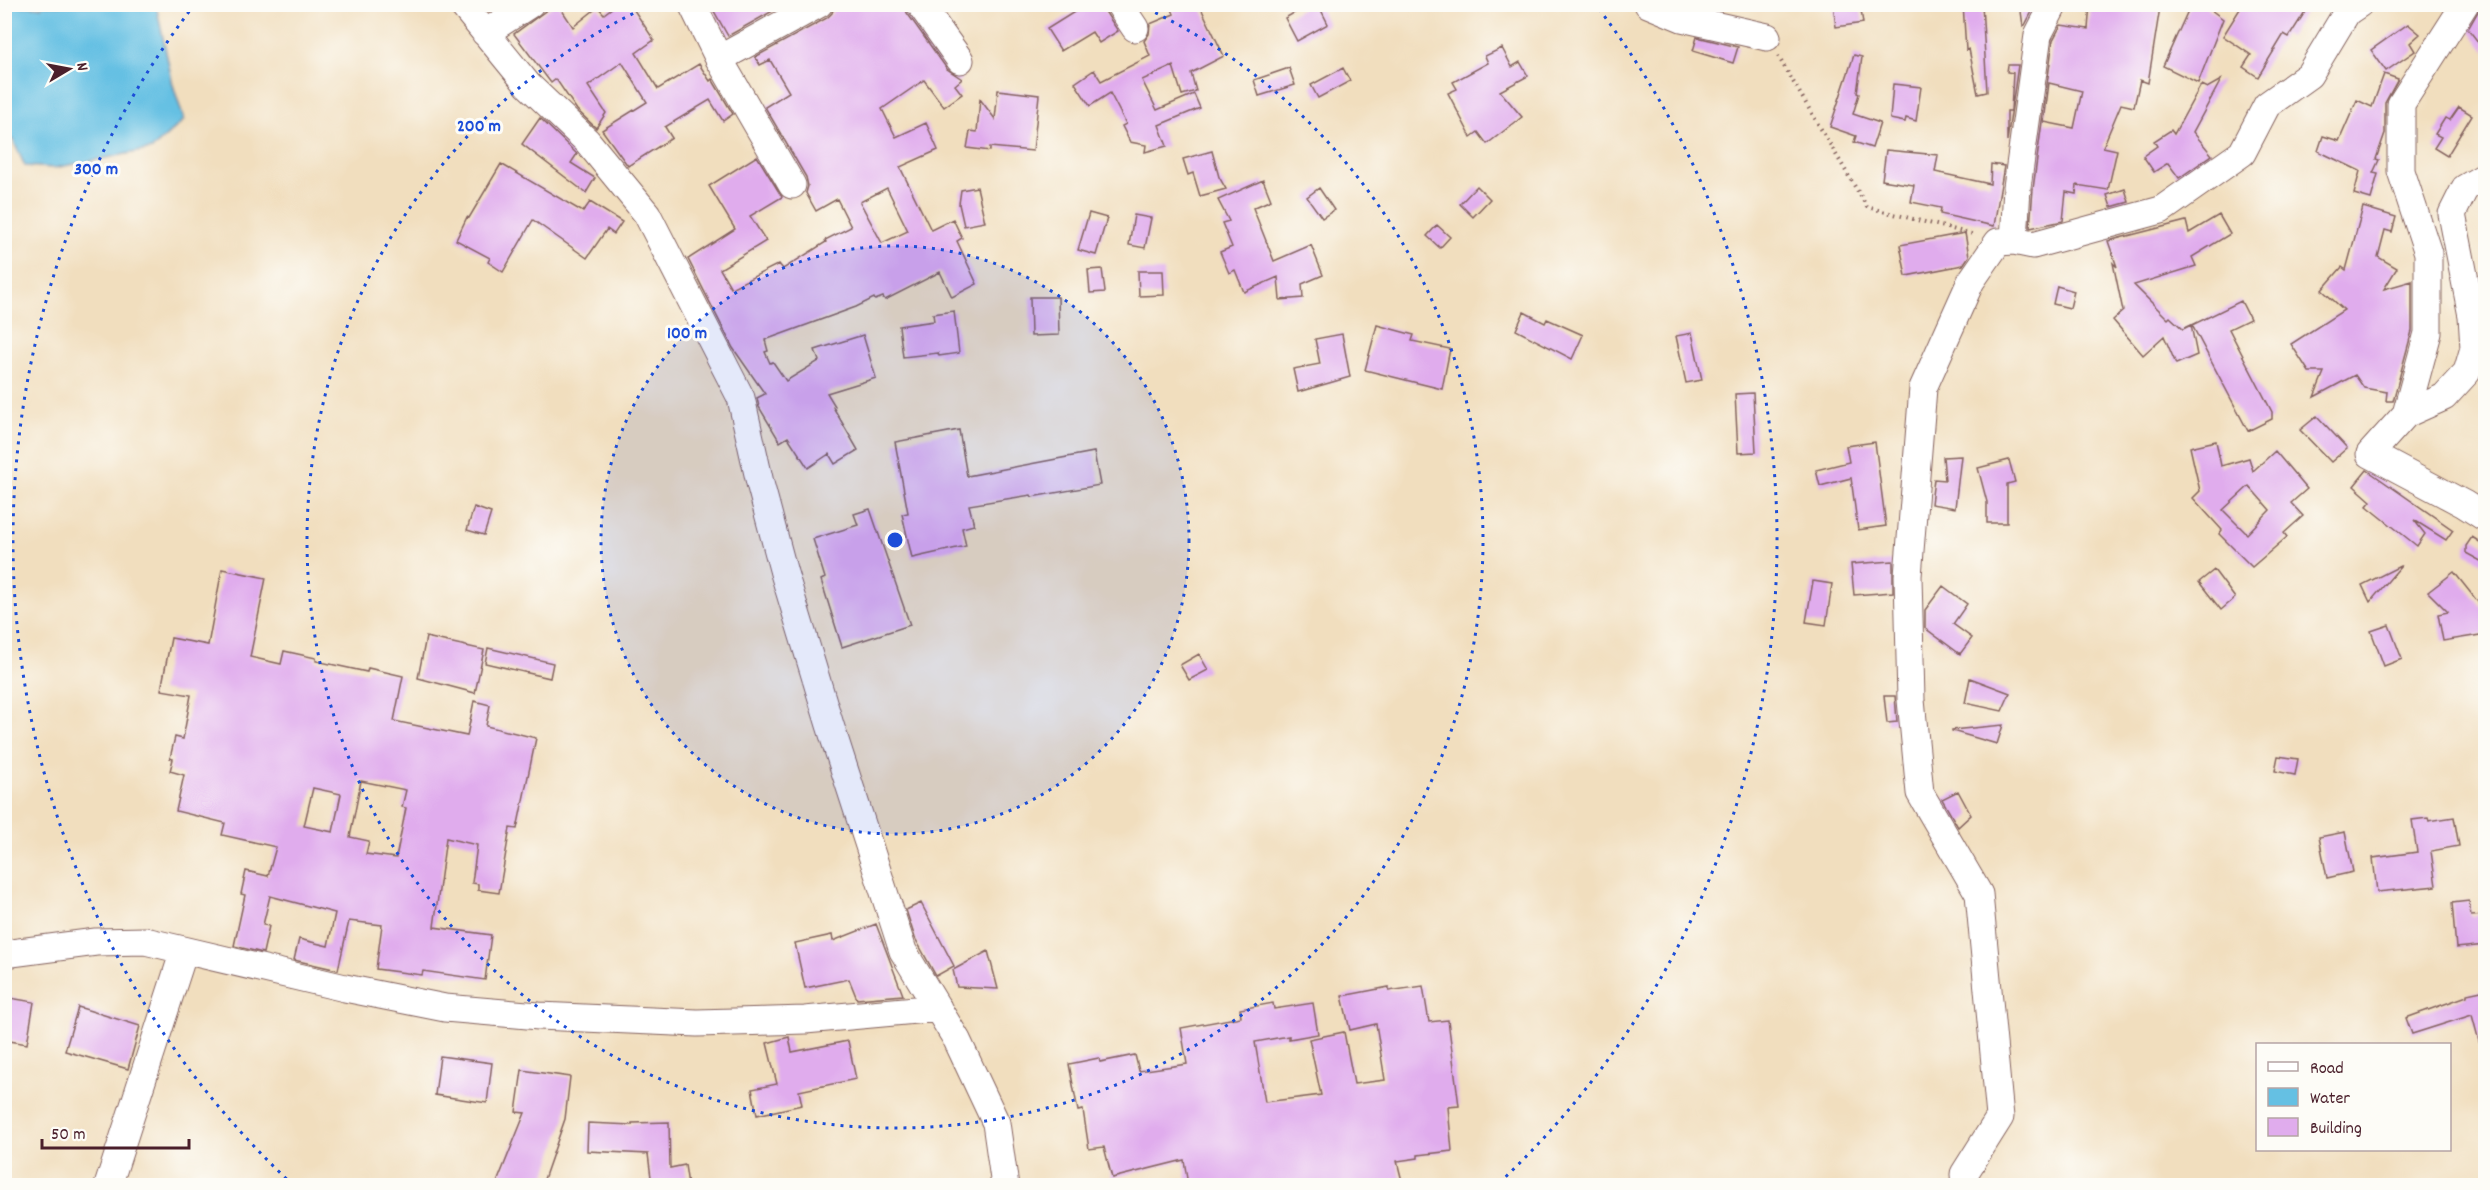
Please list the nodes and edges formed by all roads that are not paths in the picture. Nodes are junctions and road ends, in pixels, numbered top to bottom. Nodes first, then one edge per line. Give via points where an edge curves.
1 (462, 4) edge
2 (530, 4) edge
3 (692, 4) edge
4 (819, 4) edge
5 (920, 4) edge
6 (1119, 4) edge
7 (1648, 4) edge
8 (2054, 4) edge
9 (2360, 4) edge
10 (2465, 4) edge
11 (1710, 14) edge
12 (1136, 28) dead end
13 (485, 33) junction
14 (1767, 37) road end
15 (719, 60) junction
16 (960, 60) dead end
17 (2486, 176) edge
18 (792, 185) dead end
19 (2006, 241) junction
20 (2406, 414) junction
21 (2486, 518) edge
22 (184, 951) junction
23 (4, 954) edge
24 (938, 1008) junction
25 (108, 1185) edge
26 (1005, 1185) edge
27 (1965, 1185) edge

1 - 13 street
2 - 13 street
3 - 15 street
4 - 15 street
5 - 16 street
6 - 12 street
7 - 11 street via 1682,18
8 - 19 street via 2038,35
9 - 19 street via 2347,12 2309,75 2267,105 2242,153 2161,210 2033,245
10 - 20 street via 2401,104 2401,171 2428,253 2428,333
11 - 14 street
13 - 24 street via 528,85 587,141 648,214 741,398 760,483 830,725 903,951
15 - 18 street
17 - 20 street via 2466,188 2452,214 2475,348 2467,372 2444,397
19 - 27 street via 1971,282 1923,388 1908,576 1911,700 1920,793 1979,894 2000,1117 1964,1174
20 - 21 street via 2370,454
22 - 23 street via 145,941
22 - 24 street via 445,1008 528,1016 697,1023 805,1020
22 - 25 street
24 - 26 street via 996,1123

